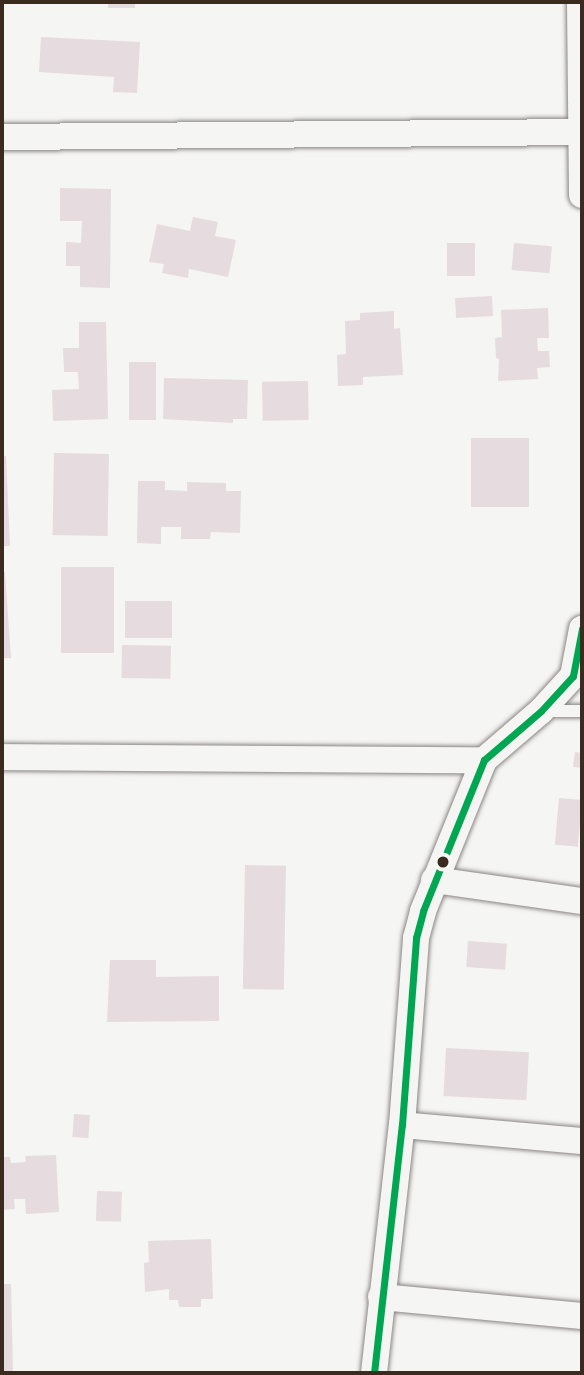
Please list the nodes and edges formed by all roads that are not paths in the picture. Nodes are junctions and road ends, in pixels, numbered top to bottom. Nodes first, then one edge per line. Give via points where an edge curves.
1 (580, 2) edge
2 (581, 132) edge
3 (2, 137) edge
4 (582, 195) edge
5 (582, 629) edge
6 (541, 711) junction
7 (582, 711) edge
8 (2, 757) edge
9 (484, 760) junction
10 (434, 880) junction
11 (582, 901) edge
12 (402, 1125) junction
13 (582, 1141) edge
14 (381, 1297) junction
15 (582, 1316) edge
16 (374, 1373) edge

1 - 2 street
2 - 3 street
2 - 4 street
5 - 6 street via 573,676
6 - 7 lane
6 - 9 street
8 - 9 street
9 - 10 street
10 - 11 street
10 - 12 street via 416,938
12 - 13 street
12 - 14 street
14 - 15 street
14 - 16 street

